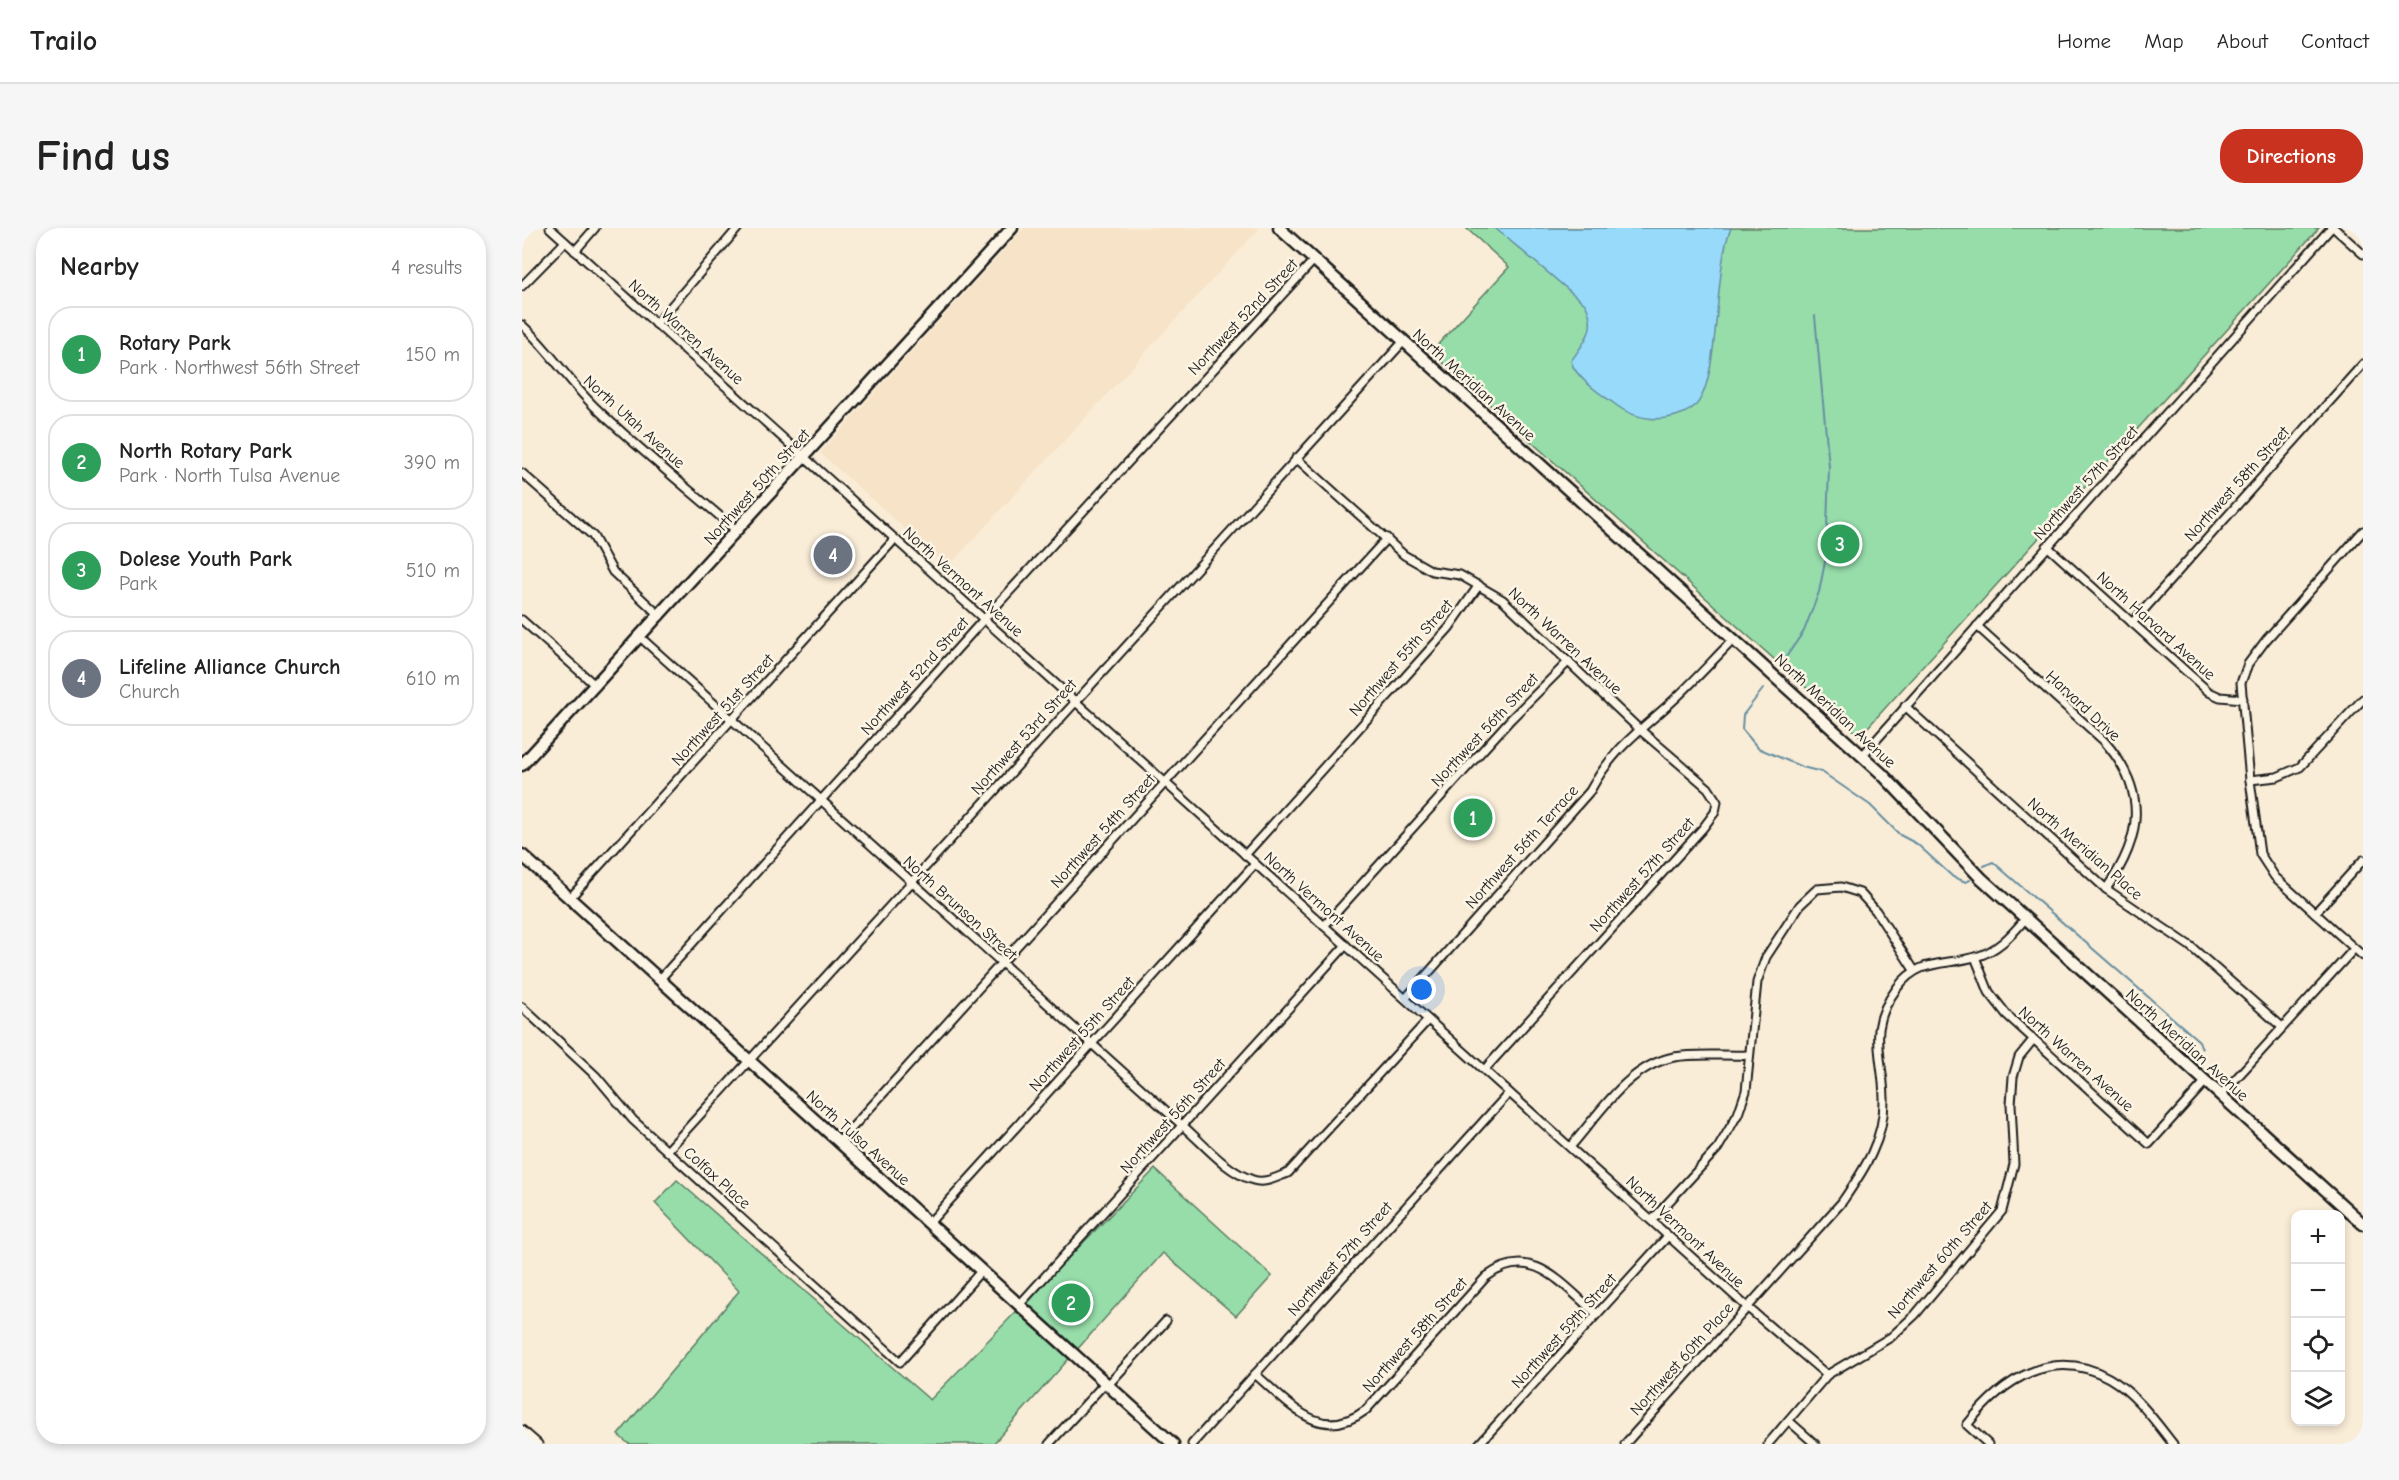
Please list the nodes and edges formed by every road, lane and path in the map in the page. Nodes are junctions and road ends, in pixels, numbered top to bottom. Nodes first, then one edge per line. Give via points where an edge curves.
1 (550, 228) edge
2 (595, 228) edge
3 (738, 228) edge
4 (1012, 228) edge
5 (1279, 228) edge
6 (2333, 228) edge
7 (565, 242) junction
8 (575, 250) junction
9 (2363, 254) edge
10 (1314, 260) junction
11 (522, 286) edge
12 (522, 324) edge
13 (656, 324) junction
14 (1402, 342) junction
15 (2363, 364) edge
16 (805, 457) junction
17 (1296, 458) junction
18 (522, 473) edge
19 (737, 531) junction
20 (2363, 531) edge
21 (1387, 538) junction
22 (895, 539) junction
23 (2047, 546) junction
24 (1479, 585) junction
25 (660, 616) junction
26 (985, 618) junction
27 (522, 620) edge
28 (2132, 623) junction
29 (1977, 627) junction
30 (640, 637) junction
31 (1734, 639) junction
32 (1569, 661) junction
33 (596, 686) junction
34 (2243, 699) junction
35 (2363, 699) edge
36 (1075, 700) junction
37 (1905, 706) junction
38 (734, 719) junction
39 (1638, 728) junction
40 (1862, 756) junction
41 (522, 765) edge
42 (2250, 780) junction
43 (1166, 783) junction
44 (822, 800) junction
45 (1717, 802) joint
46 (522, 855) edge
47 (1245, 855) junction
48 (2363, 860) edge
49 (1255, 864) junction
50 (910, 883) junction
51 (2106, 889) junction
52 (570, 898) junction
53 (2315, 913) junction
54 (2025, 919) junction
55 (1324, 926) junction
56 (1346, 945) junction
57 (2355, 949) junction
58 (2363, 956) edge
59 (1975, 957) junction
60 (1002, 963) junction
61 (1914, 970) junction
62 (660, 979) junction
63 (1406, 998) junction
64 (522, 1007) edge
65 (1428, 1020) junction
66 (2282, 1027) junction
67 (2032, 1041) junction
68 (1092, 1044) junction
69 (1748, 1055) junction
70 (750, 1061) junction
71 (1485, 1069) junction
72 (2205, 1082) junction
73 (1509, 1093) junction
74 (2221, 1095) junction
75 (1183, 1126) junction
76 (840, 1142) junction
77 (1571, 1146) junction
78 (668, 1151) junction
79 (1652, 1220) junction
80 (930, 1222) junction
81 (2363, 1224) edge
82 (1668, 1236) junction
83 (982, 1270) junction
84 (1020, 1304) junction
85 (1747, 1307) junction
86 (1597, 1314) junction
87 (1166, 1321) dead end
88 (1255, 1374) junction
89 (1827, 1376) junction
90 (1106, 1384) junction
91 (1789, 1421) junction
92 (522, 1430) edge
93 (1168, 1443) edge
94 (538, 1444) edge
95 (1049, 1444) edge
96 (1192, 1444) edge
97 (1479, 1444) edge
98 (1625, 1444) edge
99 (1768, 1444) edge
100 (1815, 1444) edge
101 (1988, 1444) edge
102 (2173, 1444) edge

1 - 7 street, North Warren Avenue
2 - 8 street
3 - 13 street
4 - 16 main road, Northwest 50th Street
5 - 10 main road, North Meridian Avenue
6 - 9 street
6 - 23 street, Northwest 57th Street
7 - 8 street, North Warren Avenue
7 - 11 street
8 - 13 street, North Warren Avenue
10 - 14 main road, North Meridian Avenue
10 - 26 street, Northwest 52nd Street
12 - 19 street, North Utah Avenue via 597,410
13 - 16 street, North Warren Avenue
14 - 17 street, Northwest 53rd Street
14 - 31 main road, North Meridian Avenue
15 - 28 street, Northwest 58th Street
16 - 19 main road, Northwest 50th Street
16 - 22 street, North Vermont Avenue
17 - 21 street, North Warren Avenue
17 - 36 street, Northwest 53rd Street
18 - 25 street via 593,537 613,572
19 - 25 main road, Northwest 50th Street
20 - 34 street via 2248,664 2241,683
21 - 24 street, North Warren Avenue via 1404,555 1432,571 1460,575
21 - 43 street, Northwest 54th Street
22 - 26 street, North Vermont Avenue
22 - 38 street, Northwest 51st Street
23 - 28 street, North Harvard Avenue
23 - 29 street, Northwest 57th Street
24 - 32 street, North Warren Avenue via 1503,600
24 - 47 street, Northwest 55th Street via 1449,628
25 - 30 main road, Northwest 50th Street
26 - 36 street, North Vermont Avenue
26 - 44 street, Northwest 52nd Street
27 - 33 street
28 - 34 street, North Harvard Avenue via 2209,692
29 - 37 street, Northwest 57th Street
29 - 51 street, Harvard Drive via 2104,741 2121,761 2133,790 2135,836
30 - 33 main road, Northwest 50th Street
30 - 38 street, North Brunson Street
31 - 39 street, Northwest 56th Terrace via 1676,698
31 - 40 main road, North Meridian Avenue
32 - 39 street, North Warren Avenue
32 - 55 street, Northwest 56th Street via 1510,720
33 - 41 main road, Northwest 50th Street
34 - 42 street
35 - 42 street via 2300,767 2277,777
36 - 43 street, North Vermont Avenue
36 - 50 street, Northwest 53rd Street
37 - 40 street, Northwest 57th Street
37 - 51 street, North Meridian Place
38 - 44 street, North Brunson Street
38 - 52 street, Northwest 51st Street
39 - 45 street, North Warren Avenue via 1708,788
39 - 63 street, Northwest 56th Terrace via 1619,746 1567,819
40 - 54 main road, North Meridian Avenue
42 - 53 street via 2258,847 2264,863
43 - 47 street, North Vermont Avenue
43 - 60 street, Northwest 54th Street
44 - 50 street, North Brunson Street
44 - 62 street, Northwest 52nd Street
45 - 71 street, Northwest 57th Street via 1703,828
46 - 52 main road, North Tulsa Avenue
47 - 49 street, North Vermont Avenue
48 - 53 street
49 - 55 street, North Vermont Avenue
49 - 68 street, Northwest 55th Street
50 - 60 street, North Brunson Street
50 - 70 street, Northwest 53rd Street
51 - 66 street, North Meridian Place via 2190,946
52 - 62 main road, North Tulsa Avenue
53 - 57 street
54 - 59 street via 1993,950
54 - 72 main road, North Meridian Avenue
55 - 56 street, North Vermont Avenue
56 - 63 street, North Vermont Avenue
56 - 75 street, Northwest 56th Street
57 - 58 street
57 - 66 street
59 - 61 street
59 - 67 street, North Warren Avenue via 1989,992
60 - 68 street, North Brunson Street
60 - 76 street, Northwest 54th Street
61 - 69 street via 1860,893 1841,887 1817,889 1800,905 1766,957 1757,982
61 - 85 street, Northwest 60th Place via 1884,1010 1877,1039 1884,1099 1879,1136 1870,1162 1842,1202
62 - 70 main road, North Tulsa Avenue
63 - 65 street, North Vermont Avenue
64 - 78 street, Colfax Place
65 - 71 street, North Vermont Avenue
65 - 75 street, North Brunson Street via 1288,1173 1254,1181 1232,1169
66 - 74 street
67 - 72 street, North Warren Avenue via 2059,1060 2150,1144
67 - 89 street, Northwest 60th Street via 2019,1057 2013,1077 2014,1164 2002,1211 1915,1315 1891,1337
68 - 75 street, North Brunson Street
68 - 80 street, Northwest 55th Street
69 - 77 street via 1674,1057 1642,1070 1628,1080
69 - 79 street via 1746,1091 1738,1114 1718,1148
70 - 76 main road, North Tulsa Avenue
70 - 78 street, Northwest 53rd Street
71 - 73 street, North Vermont Avenue
72 - 74 main road, North Meridian Avenue
73 - 77 street, North Vermont Avenue
73 - 88 street, Northwest 57th Street
74 - 81 main road, North Meridian Avenue
75 - 84 street, Northwest 56th Street
76 - 80 main road, North Tulsa Avenue
77 - 79 street, North Vermont Avenue
78 - 83 street, Colfax Place via 900,1362
79 - 82 street, North Vermont Avenue
80 - 83 main road, North Tulsa Avenue
82 - 85 street, North Vermont Avenue
82 - 86 street, Northwest 59th Street
83 - 84 main road, North Tulsa Avenue
84 - 90 main road, North Tulsa Avenue
85 - 89 street, North Vermont Avenue
85 - 98 street, Northwest 60th Place
86 - 88 street, Northwest 58th Street via 1545,1270 1515,1262 1499,1267 1366,1410 1351,1422 1336,1427 1305,1418
86 - 97 street, Northwest 59th Street
87 - 90 street
88 - 96 street, Northwest 57th Street
89 - 91 street, Northwest 60th Street
90 - 93 main road, North Tulsa Avenue
90 - 95 street
91 - 99 street, Northwest 60th Street
91 - 100 street
92 - 94 street
101 - 102 street via 1967,1425 1997,1392 2017,1377 2038,1370 2081,1366 2110,1378 2140,1404

